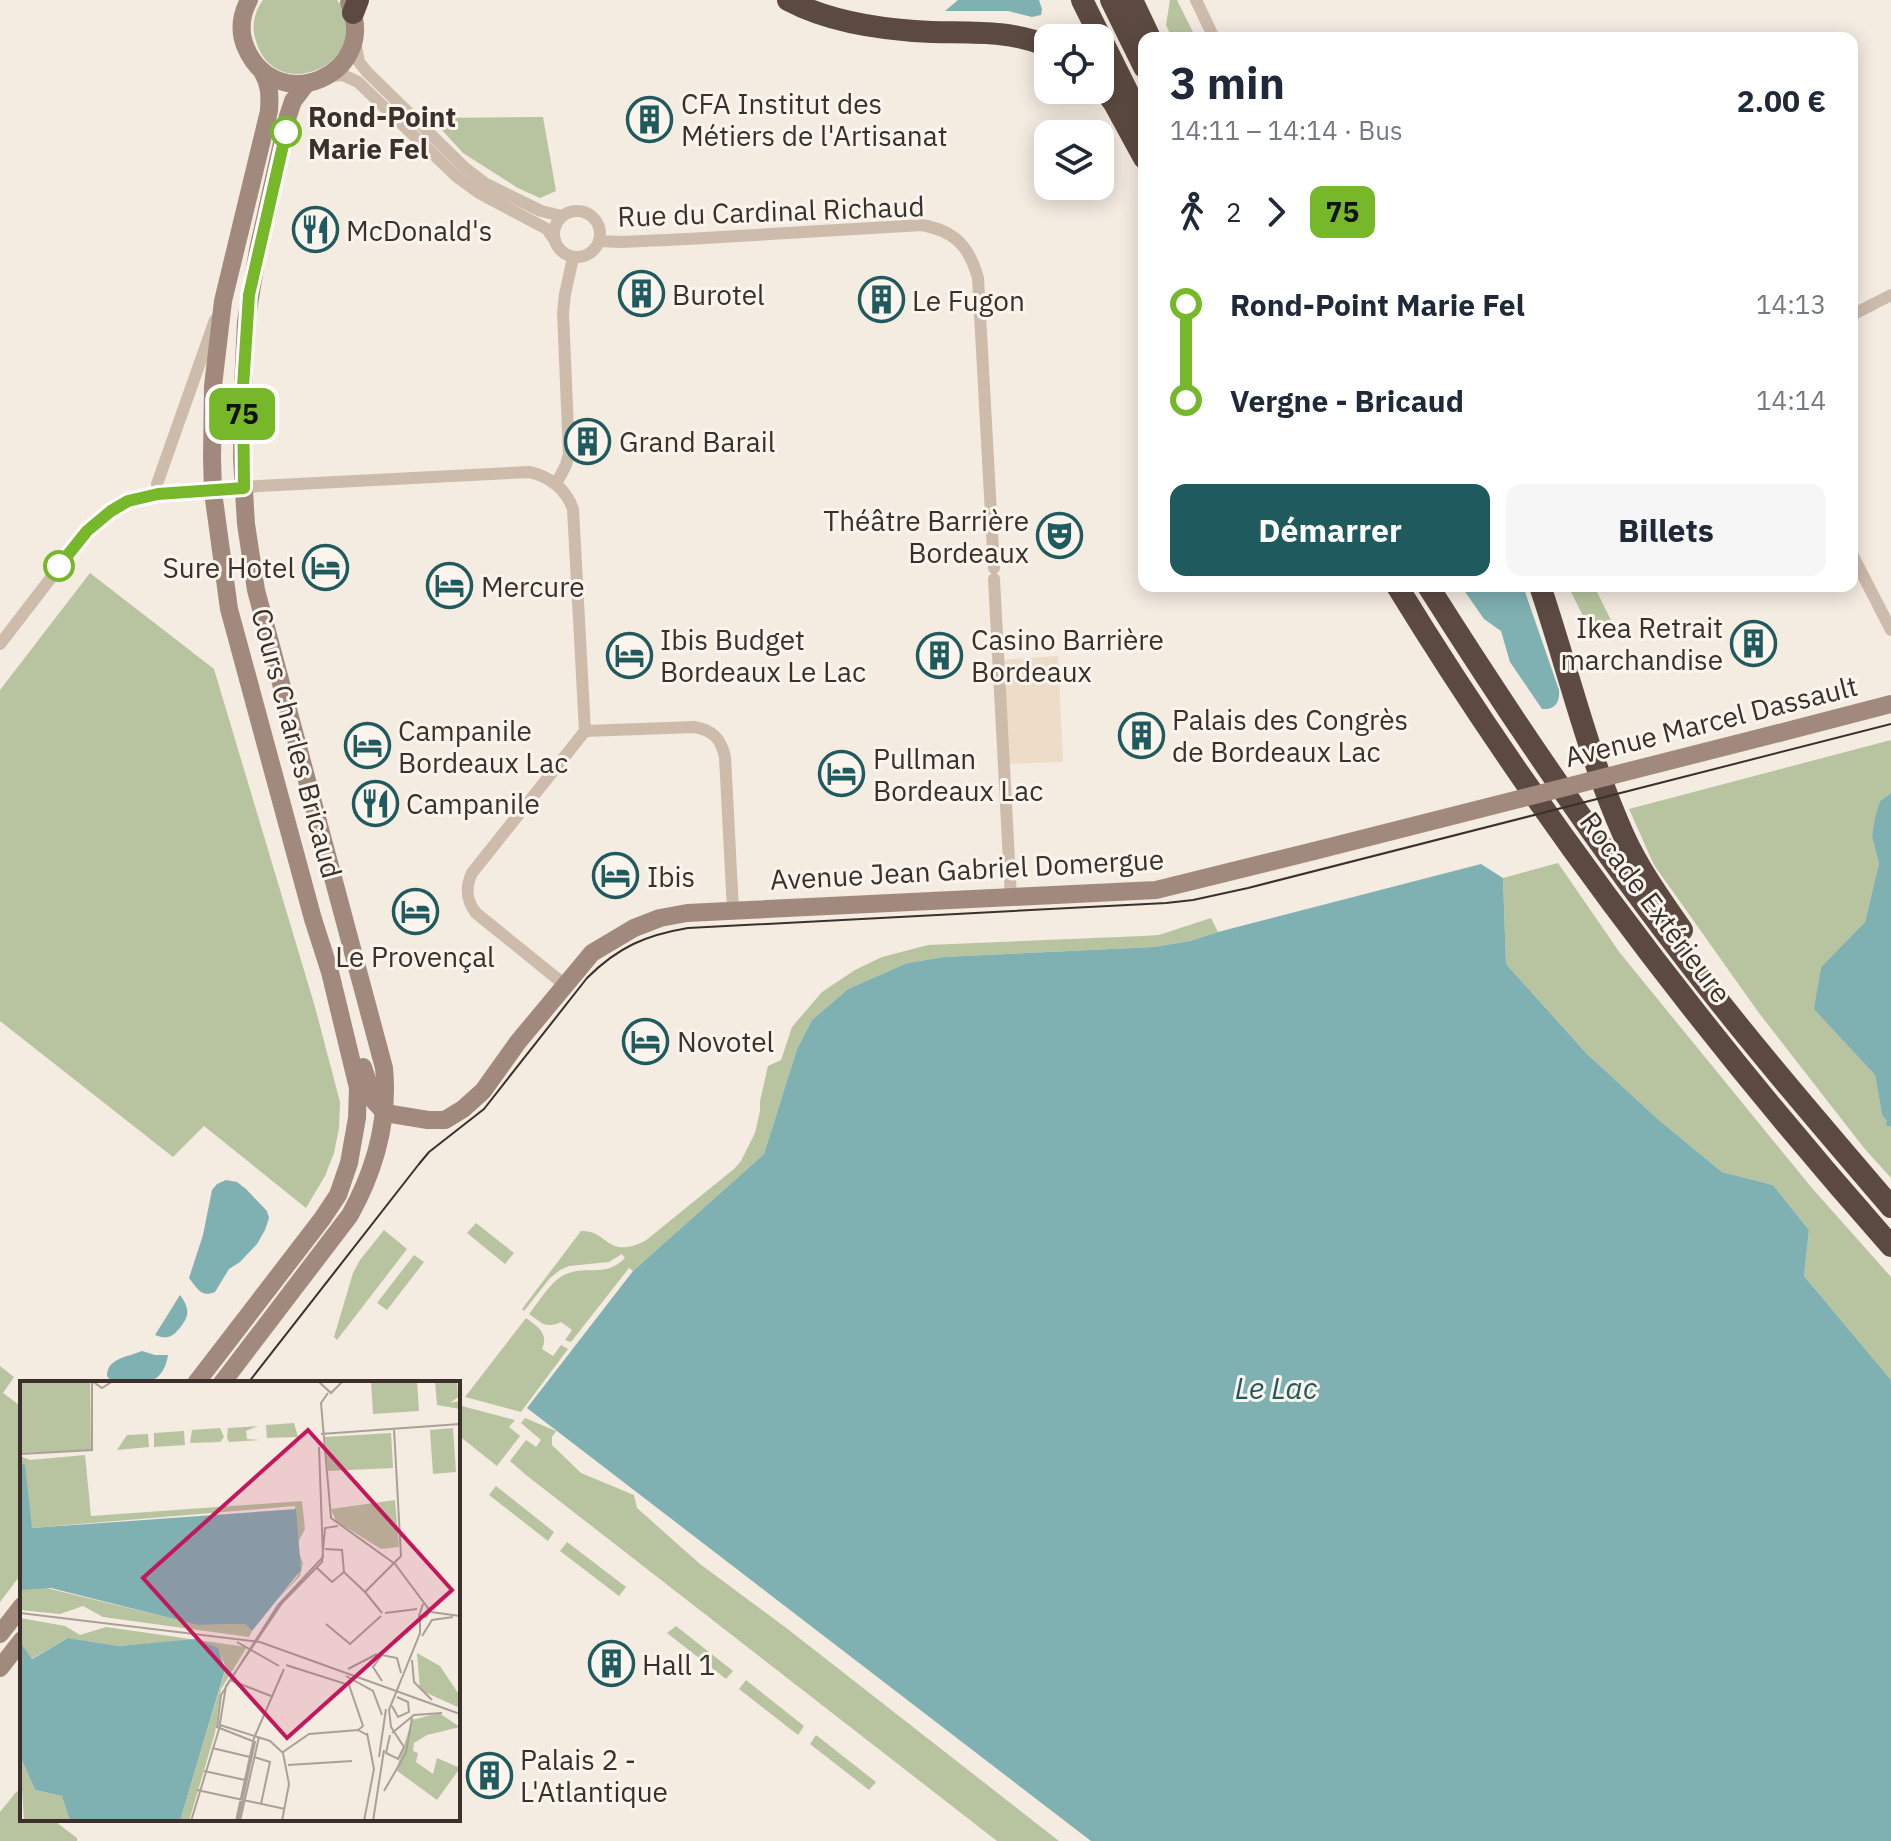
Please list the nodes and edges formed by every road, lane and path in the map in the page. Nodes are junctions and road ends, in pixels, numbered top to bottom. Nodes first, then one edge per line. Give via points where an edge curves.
1 (249, 0) edge
2 (788, 0) edge
3 (1082, 0) edge
4 (1111, 0) edge
5 (1132, 0) edge
6 (1141, 0) edge
7 (1196, 0) edge
8 (353, 4) edge
9 (1147, 32) edge
10 (1154, 32) edge
11 (1211, 32) edge
12 (354, 38) junction
13 (1034, 40) edge
14 (1138, 55) edge
15 (262, 71) junction
16 (328, 76) junction
17 (306, 84) junction
18 (1114, 103) edge
19 (1138, 113) edge
20 (1138, 147) edge
21 (562, 216) junction
22 (553, 238) junction
23 (599, 241) junction
24 (573, 258) junction
25 (1891, 295) edge
26 (223, 301) junction
27 (1858, 312) edge
28 (556, 484) junction
29 (244, 488) junction
30 (213, 492) junction
31 (158, 494) junction
32 (1858, 566) edge
33 (1401, 592) edge
34 (1432, 592) edge
35 (1542, 592) edge
36 (1891, 630) edge
37 (0, 644) edge
38 (1891, 704) edge
39 (585, 731) junction
40 (1546, 792) joint
41 (1011, 898) junction
42 (733, 910) junction
43 (565, 985) junction
44 (376, 1104) junction
45 (1840, 1148) junction
46 (1891, 1207) edge
47 (1891, 1246) edge
48 (198, 1381) edge
49 (224, 1381) edge
50 (20, 1609) edge
51 (0, 1634) edge
52 (20, 1643) edge
53 (0, 1668) edge

1 - 15 main road via 241,25 243,42
2 - 13 highway via 868,25 998,32
3 - 19 highway
4 - 14 highway
5 - 9 highway
6 - 10 highway
7 - 11 street
8 - 12 main road
12 - 16 main road via 345,60
12 - 21 street via 367,72 465,168 486,184
15 - 17 main road via 275,80
15 - 26 main road, Cours Charles Bricaud via 269,82 269,111
16 - 17 main road
16 - 22 street via 358,82 457,177 547,229
17 - 29 main road, Cours Charles Bricaud via 288,116 249,295
18 - 20 highway
21 - 22 street
21 - 23 street via 574,211 589,215 598,226
22 - 24 street via 561,252
23 - 24 street via 592,252
23 - 41 street, Rue du Cardinal Richaud via 922,225 953,236 970,255 978,278
24 - 28 street via 563,313 569,454
25 - 27 street
26 - 30 main road, Cours Charles Bricaud via 213,386
26 - 31 street via 157,484
28 - 29 street via 529,472
28 - 39 street via 573,509
29 - 30 street
29 - 44 main road, Cours Charles Bricaud via 256,590 384,1068
30 - 31 street
30 - 44 main road, Cours Charles Bricaud via 229,609 300,874
31 - 37 street via 128,501 87,531
32 - 36 street
33 - 47 highway, Rocade Extérieure via 1513,765 1619,912 1765,1099
34 - 45 highway via 1550,773 1668,936
35 - 45 highway via 1597,767 1632,850 1669,910
38 - 40 main road, Avenue Marcel Dassault, bridge
39 - 42 street via 694,727 716,736 725,757
39 - 43 street via 467,883 476,913
40 - 41 main road, Avenue Jean Gabriel Domergue, bridge via 1156,890
41 - 42 main road, Avenue Jean Gabriel Domergue
42 - 43 main road, Avenue Jean Gabriel Domergue via 687,913 634,928 592,953
43 - 44 main road, Avenue Jean Gabriel Domergue via 483,1091 463,1109 445,1120 428,1120
44 - 48 main road, Cours Charles Bricaud via 357,1118 338,1195
44 - 49 main road, Cours Charles Bricaud via 380,1139 350,1215
45 - 46 highway
50 - 51 main road
52 - 53 main road

